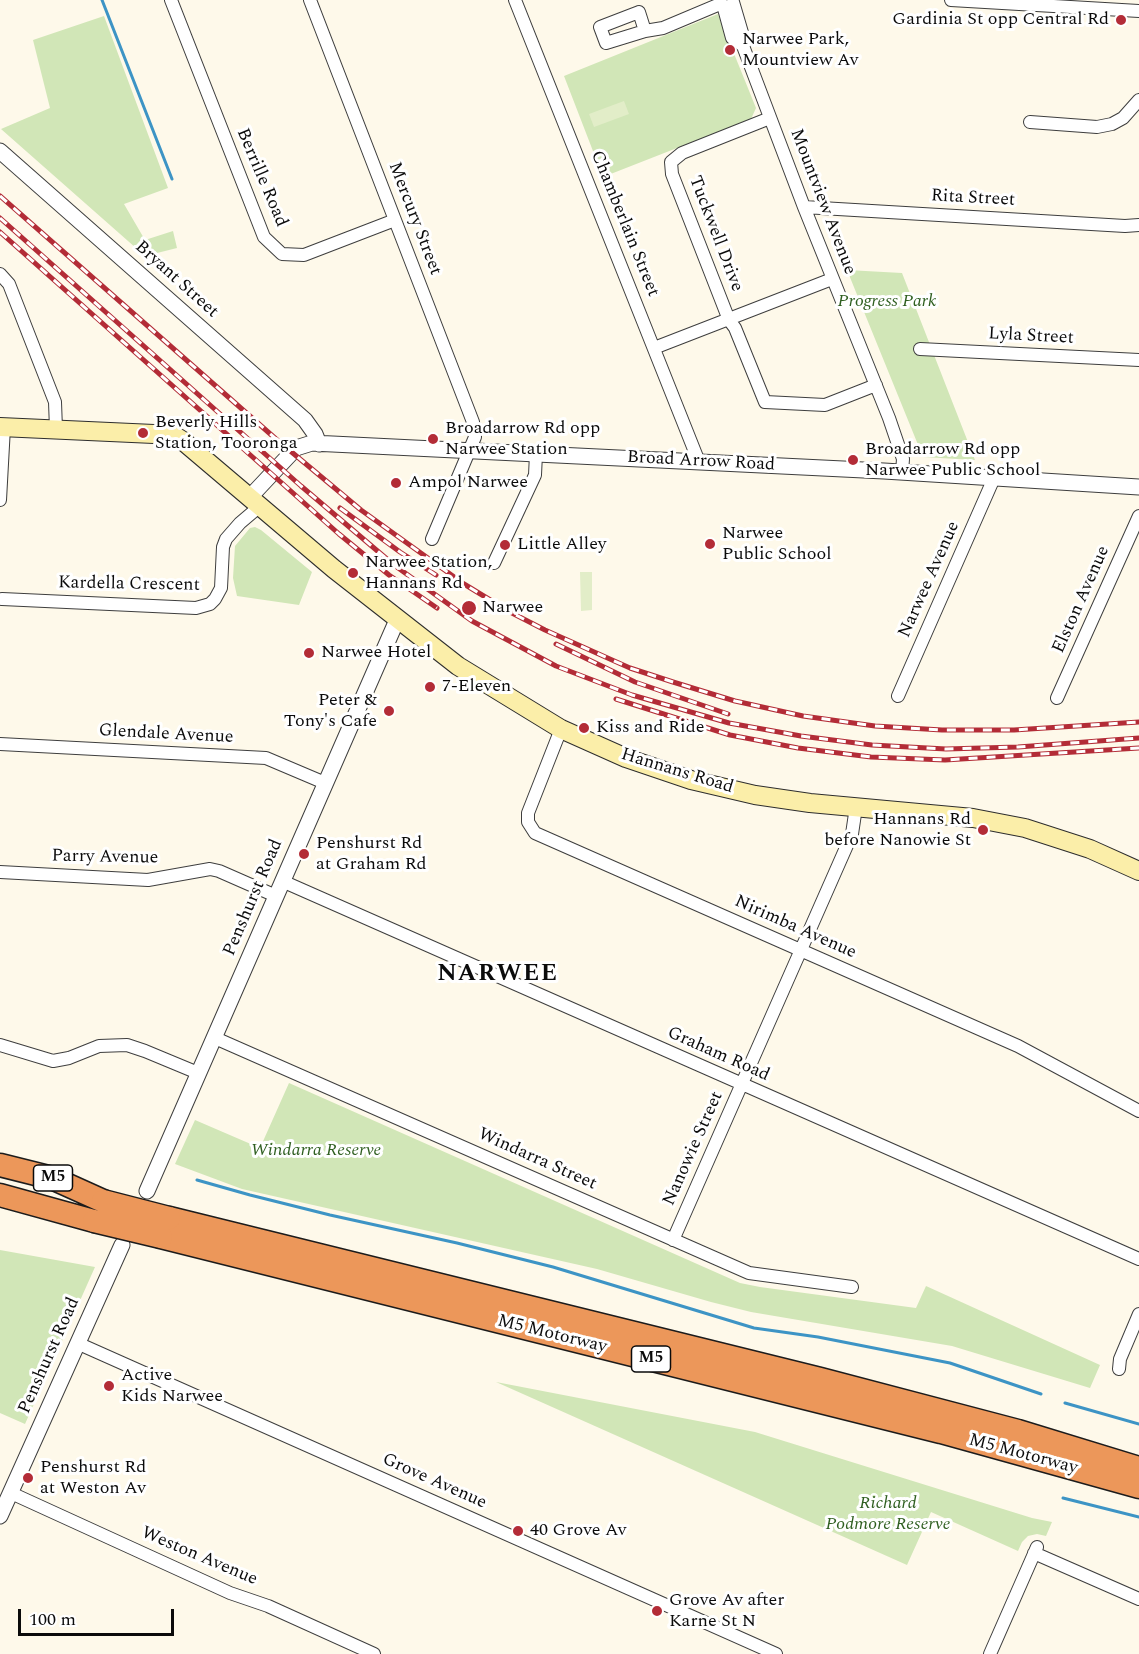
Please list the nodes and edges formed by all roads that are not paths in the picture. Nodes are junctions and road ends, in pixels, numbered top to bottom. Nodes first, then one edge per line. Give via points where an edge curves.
1 (171, 0) edge
2 (310, 0) edge
3 (515, 0) edge
4 (951, 0) edge
5 (725, 2) edge
6 (1123, 5) edge
7 (1139, 12) edge
8 (645, 31) dead end
9 (1139, 100) edge
10 (770, 118) junction
11 (1030, 122) dead end
12 (0, 152) edge
13 (804, 207) junction
14 (395, 220) junction
15 (1139, 225) edge
16 (0, 274) edge
17 (832, 279) junction
18 (729, 320) junction
19 (654, 348) junction
20 (921, 349) dead end
21 (1139, 360) edge
22 (876, 385) junction
23 (2, 427) edge
24 (56, 429) junction
25 (319, 444) junction
26 (470, 451) junction
27 (536, 454) junction
28 (699, 462) junction
29 (902, 472) junction
30 (994, 478) junction
31 (1139, 487) edge
32 (0, 500) edge
33 (255, 502) junction
34 (1139, 516) edge
35 (432, 539) dead end
36 (494, 563) dead end
37 (1, 600) edge
38 (397, 620) junction
39 (898, 696) dead end
40 (1057, 698) dead end
41 (561, 729) junction
42 (0, 744) edge
43 (325, 783) junction
44 (856, 807) junction
45 (1139, 871) edge
46 (0, 872) edge
47 (279, 888) junction
48 (801, 950) junction
49 (215, 1038) junction
50 (0, 1045) edge
51 (198, 1074) junction
52 (742, 1085) junction
53 (1139, 1111) edge
54 (0, 1165) edge
55 (0, 1178) edge
56 (147, 1191) dead end
57 (0, 1195) edge
58 (0, 1207) edge
59 (99, 1211) junction
60 (165, 1228) junction
61 (673, 1240) junction
62 (122, 1245) dead end
63 (1139, 1259) edge
64 (852, 1287) dead end
65 (1139, 1314) edge
66 (77, 1344) junction
67 (1119, 1369) dead end
68 (1139, 1467) edge
69 (1139, 1487) edge
70 (11, 1493) junction
71 (0, 1516) edge
72 (1139, 1599) edge
73 (374, 1654) edge
74 (776, 1654) edge
75 (990, 1654) edge

1 - 14 street, Berrille Road via 264,237 282,254 304,255
2 - 14 street, Mercury Street
3 - 19 street, Chamberlain Street
4 - 6 street
5 - 8 street via 663,28
5 - 10 street, Mountview Avenue via 732,38 743,46
6 - 7 street
9 - 11 street via 1112,124 1097,127
10 - 13 street, Mountview Avenue
10 - 18 street, Tuckwell Drive via 682,153 671,162 672,174
12 - 25 street, Bryant Street via 305,420
13 - 15 street, Rita Street
13 - 17 street, Mountview Avenue
14 - 26 street, Mercury Street via 473,422 476,437
16 - 24 street via 9,284 55,402
17 - 18 street
17 - 22 street, Mountview Avenue
18 - 19 street
18 - 22 street via 765,402 825,405
19 - 28 street, Chamberlain Street
20 - 21 street, Lyla Street
22 - 29 street, Mountview Avenue via 903,459
23 - 24 main road
23 - 32 street
24 - 33 main road, Hannans Road via 175,436
25 - 26 street, Broad Arrow Road
25 - 33 street, Broad Arrow Road via 296,448
26 - 27 street, Broad Arrow Road
26 - 35 street, Mercury Street
27 - 28 street, Broad Arrow Road
27 - 36 street via 535,475
28 - 29 street, Broad Arrow Road
29 - 30 street, Broad Arrow Road
30 - 31 street, Broad Arrow Road
30 - 39 street, Narwee Avenue
33 - 37 street, Kardella Crescent via 226,538 221,588 210,604 195,608
33 - 38 main road, Hannans Road
34 - 40 street, Elston Avenue
38 - 41 main road, Hannans Road via 458,666
38 - 43 street, Penshurst Road
41 - 44 main road, Hannans Road via 626,758 711,785 781,799
41 - 48 street, Nirimba Avenue via 528,813 535,833
42 - 43 street, Glendale Avenue via 266,759
43 - 47 street, Penshurst Road
44 - 45 main road, Hannans Road via 973,818 1025,828 1090,849
44 - 48 street, Nanowie Street via 852,834
46 - 47 street, Parry Avenue via 148,880 210,869
47 - 49 street, Penshurst Road
47 - 52 street, Graham Road
48 - 52 street, Nanowie Street
48 - 53 street, Nirimba Avenue via 1018,1046
49 - 51 street, Penshurst Road
49 - 61 street, Windarra Street
50 - 51 street via 54,1061 99,1046 127,1045
51 - 56 street, Penshurst Road
52 - 61 street, Nanowie Street
52 - 63 street, Graham Road
54 - 59 highway, M5 via 52,1178
55 - 59 highway, M5 Motorway / M5
57 - 59 highway, M5 Motorway / M5
58 - 59 highway
59 - 60 highway, M5 Motorway / M5, bridge
60 - 68 highway, M5 Motorway / M5 via 831,1382
60 - 69 highway, M5 Motorway / M5
61 - 64 street, Windarra Street via 749,1273
62 - 66 street, Penshurst Road
65 - 67 street
66 - 70 street, Penshurst Road
66 - 74 street, Grove Avenue
70 - 71 street, Penshurst Road
70 - 73 street, Weston Avenue
72 - 75 street via 1036,1550

